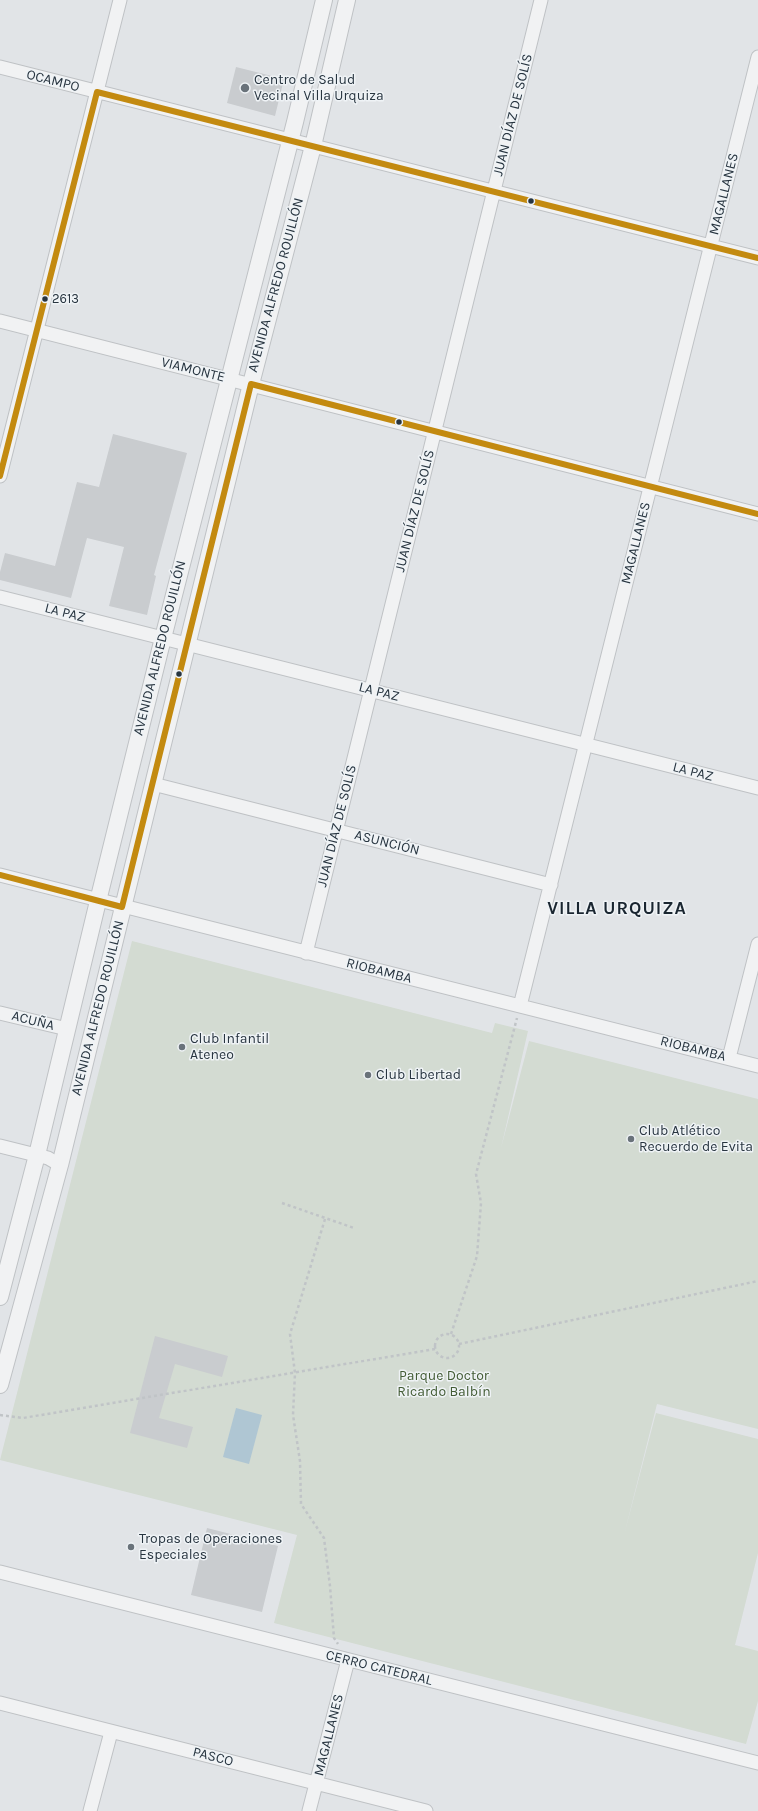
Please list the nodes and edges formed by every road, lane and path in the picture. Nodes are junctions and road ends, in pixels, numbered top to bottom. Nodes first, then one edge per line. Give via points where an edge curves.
1 (120, 0) edge
2 (324, 0) edge
3 (347, 0) edge
4 (541, 0) edge
5 (758, 57) edge
6 (0, 67) edge
7 (97, 92) junction
8 (290, 140) junction
9 (313, 146) junction
10 (494, 191) junction
11 (711, 246) junction
12 (758, 258) edge
13 (0, 321) edge
14 (37, 330) junction
15 (228, 379) junction
16 (251, 384) junction
17 (435, 431) junction
18 (2, 462) edge
19 (0, 476) edge
20 (650, 486) junction
21 (758, 514) edge
22 (0, 597) edge
23 (163, 638) junction
24 (188, 644) junction
25 (371, 690) junction
26 (586, 745) junction
27 (153, 784) junction
28 (758, 788) edge
29 (336, 831) junction
30 (0, 875) edge
31 (551, 885) junction
32 (110, 904) junction
33 (758, 944) edge
34 (306, 952) junction
35 (755, 969) edge
36 (520, 1006) junction
37 (0, 1013) edge
38 (67, 1029) junction
39 (729, 1058) junction
40 (758, 1066) edge
41 (0, 1146) edge
42 (37, 1155) junction
43 (60, 1165) junction
44 (282, 1202) dead end
45 (325, 1219) junction
46 (354, 1228) dead end
47 (758, 1281) edge
48 (0, 1297) edge
49 (451, 1334) junction
50 (459, 1344) junction
51 (435, 1350) junction
52 (295, 1373) junction
53 (0, 1385) edge
54 (0, 1415) edge
55 (0, 1572) edge
56 (348, 1660) junction
57 (0, 1703) edge
58 (110, 1732) junction
59 (758, 1763) edge
60 (316, 1783) junction
61 (90, 1811) edge
62 (309, 1811) edge
63 (426, 1811) edge

1 - 7 street
2 - 8 street, AVENIDA ALFREDO ROUILLÓN
3 - 9 street, AVENIDA ALFREDO ROUILLÓN
4 - 10 street, JUAN DÍAZ DE SOLÍS
5 - 11 street, MAGALLANES
6 - 7 street, OCAMPO
7 - 8 street, OCAMPO
7 - 14 street
8 - 9 street, OCAMPO
8 - 15 street, AVENIDA ALFREDO ROUILLÓN
9 - 10 street, OCAMPO
9 - 16 street, AVENIDA ALFREDO ROUILLÓN
10 - 11 street, OCAMPO
10 - 17 street, JUAN DÍAZ DE SOLÍS
11 - 12 street, OCAMPO
11 - 20 street, MAGALLANES
13 - 14 street, VIAMONTE
14 - 15 street, VIAMONTE
14 - 18 street
15 - 16 street, VIAMONTE
15 - 23 street, AVENIDA ALFREDO ROUILLÓN
16 - 17 street, VIAMONTE
16 - 24 street, AVENIDA ALFREDO ROUILLÓN
17 - 20 street, VIAMONTE
17 - 25 street, JUAN DÍAZ DE SOLÍS
18 - 19 street
20 - 21 street, VIAMONTE
20 - 26 street, MAGALLANES
22 - 23 street, LA PAZ
23 - 24 street, LA PAZ
23 - 32 street, AVENIDA ALFREDO ROUILLÓN
24 - 25 street, LA PAZ
24 - 27 street, AVENIDA ALFREDO ROUILLÓN
25 - 26 street, LA PAZ
25 - 29 street, JUAN DÍAZ DE SOLÍS
26 - 28 street, LA PAZ
26 - 31 street, MAGALLANES
27 - 29 street, ASUNCIÓN
27 - 32 street, AVENIDA ALFREDO ROUILLÓN
29 - 31 street, ASUNCIÓN
29 - 34 street, JUAN DÍAZ DE SOLÍS
30 - 32 street, RIOBAMBA
31 - 36 street, MAGALLANES
32 - 34 street, RIOBAMBA
32 - 38 street, AVENIDA ALFREDO ROUILLÓN
32 - 43 street, AVENIDA ALFREDO ROUILLÓN
33 - 35 street
34 - 36 street, RIOBAMBA
35 - 39 street
36 - 39 street, RIOBAMBA
36 - 49 path via 476,1174 481,1203 477,1256
37 - 38 street, ACUÑA
38 - 42 street, AVENIDA ALFREDO ROUILLÓN
39 - 40 street, RIOBAMBA
41 - 42 street
42 - 43 street
42 - 48 street, AVENIDA ALFREDO ROUILLÓN
43 - 53 street, AVENIDA ALFREDO ROUILLÓN
44 - 45 path
45 - 46 path
45 - 52 path via 290,1334
47 - 50 path
49 - 50 path
49 - 51 path via 438,1337 434,1343
50 - 51 path via 458,1351 446,1358
51 - 52 path
52 - 54 path via 23,1418
52 - 56 path via 294,1415 300,1461 300,1504 324,1538 334,1638
55 - 56 street, CERRO CATEDRAL
56 - 59 street, CERRO CATEDRAL
56 - 60 street, MAGALLANES
57 - 58 street, PASCO
58 - 60 street, PASCO
58 - 61 street
60 - 62 street, MAGALLANES
60 - 63 street, PASCO

